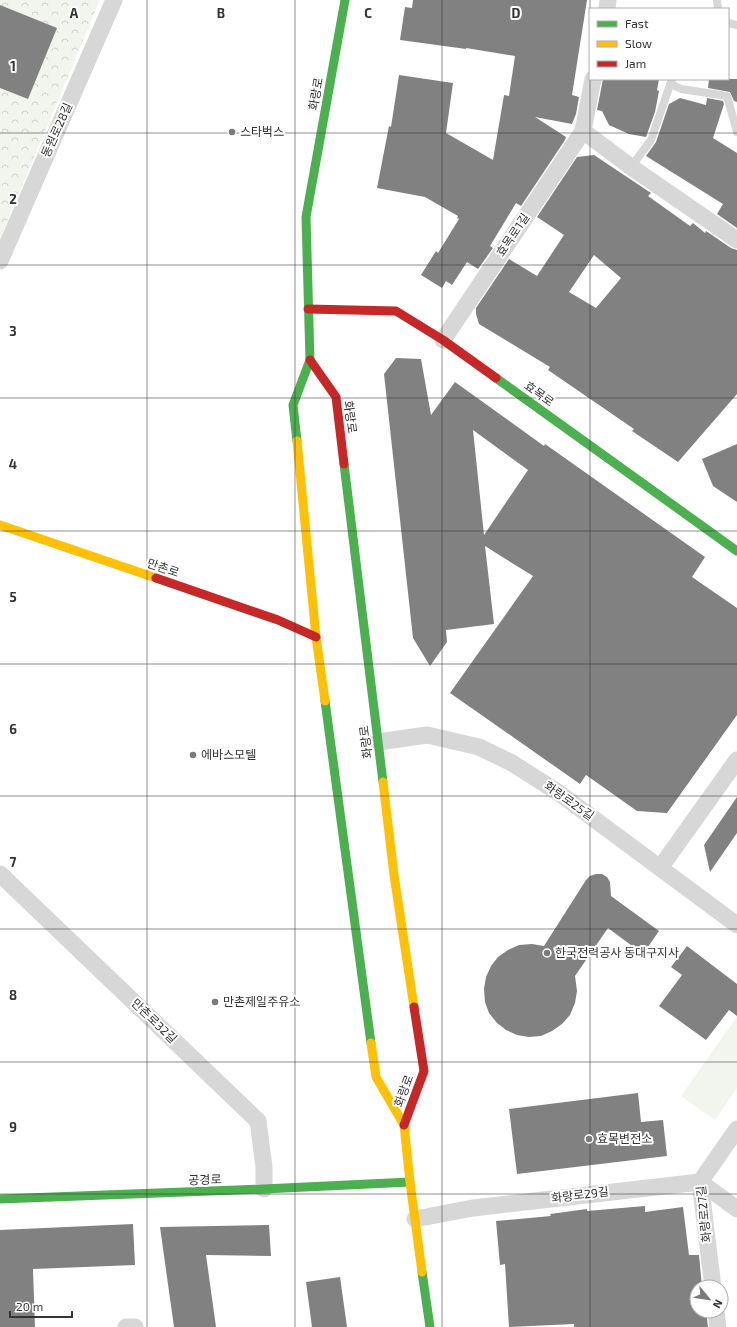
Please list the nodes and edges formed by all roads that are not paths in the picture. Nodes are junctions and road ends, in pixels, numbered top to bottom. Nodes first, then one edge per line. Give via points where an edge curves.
1 (114, 0) edge
2 (345, 0) edge
3 (593, 80) edge
4 (672, 82) edge
5 (582, 131) junction
6 (737, 132) edge
7 (631, 167) junction
8 (737, 240) edge
9 (0, 261) edge
10 (308, 308) junction
11 (443, 340) junction
12 (310, 360) junction
13 (0, 525) edge
14 (737, 551) edge
15 (316, 636) junction
16 (378, 742) junction
17 (737, 760) edge
18 (660, 868) junction
19 (0, 874) edge
20 (737, 925) edge
21 (404, 1125) junction
22 (737, 1129) edge
23 (410, 1182) junction
24 (700, 1182) junction
25 (264, 1189) junction
26 (0, 1199) edge
27 (737, 1209) edge
28 (415, 1219) junction
29 (712, 1279) edge
30 (126, 1327) edge
31 (134, 1327) edge
32 (430, 1327) edge

1 - 9 street, 동원로28길
2 - 10 main road, 화랑로 via 306,217
3 - 5 street, 효목로1길
4 - 6 lane via 681,89 727,96
4 - 7 lane via 651,140
5 - 7 street
5 - 11 street, 효목로1길
7 - 8 street
10 - 11 main road, 효목로 via 396,311
10 - 12 main road, 화랑로
11 - 14 main road, 효목로
12 - 15 main road, 화랑로 via 293,405
12 - 16 main road, 화랑로 via 336,397
13 - 15 main road, 만촌로 via 278,620
15 - 21 main road, 화랑로 via 376,1077
16 - 18 street, 화랑로25길 via 427,735 479,747 512,763 559,793
16 - 21 main road, 화랑로 via 394,876 424,1071
17 - 18 street
18 - 20 street, 화랑로25길
19 - 25 street, 만촌로32길 via 258,1121
21 - 23 main road, 화랑로
22 - 24 street, 화랑로27길
23 - 25 main road, 공경로
23 - 28 main road, 화랑로
24 - 27 street
24 - 28 street, 화랑로29길 via 473,1208
24 - 29 street, 화랑로27길
25 - 26 main road, 공경로
28 - 32 main road, 화랑로
30 - 31 street

